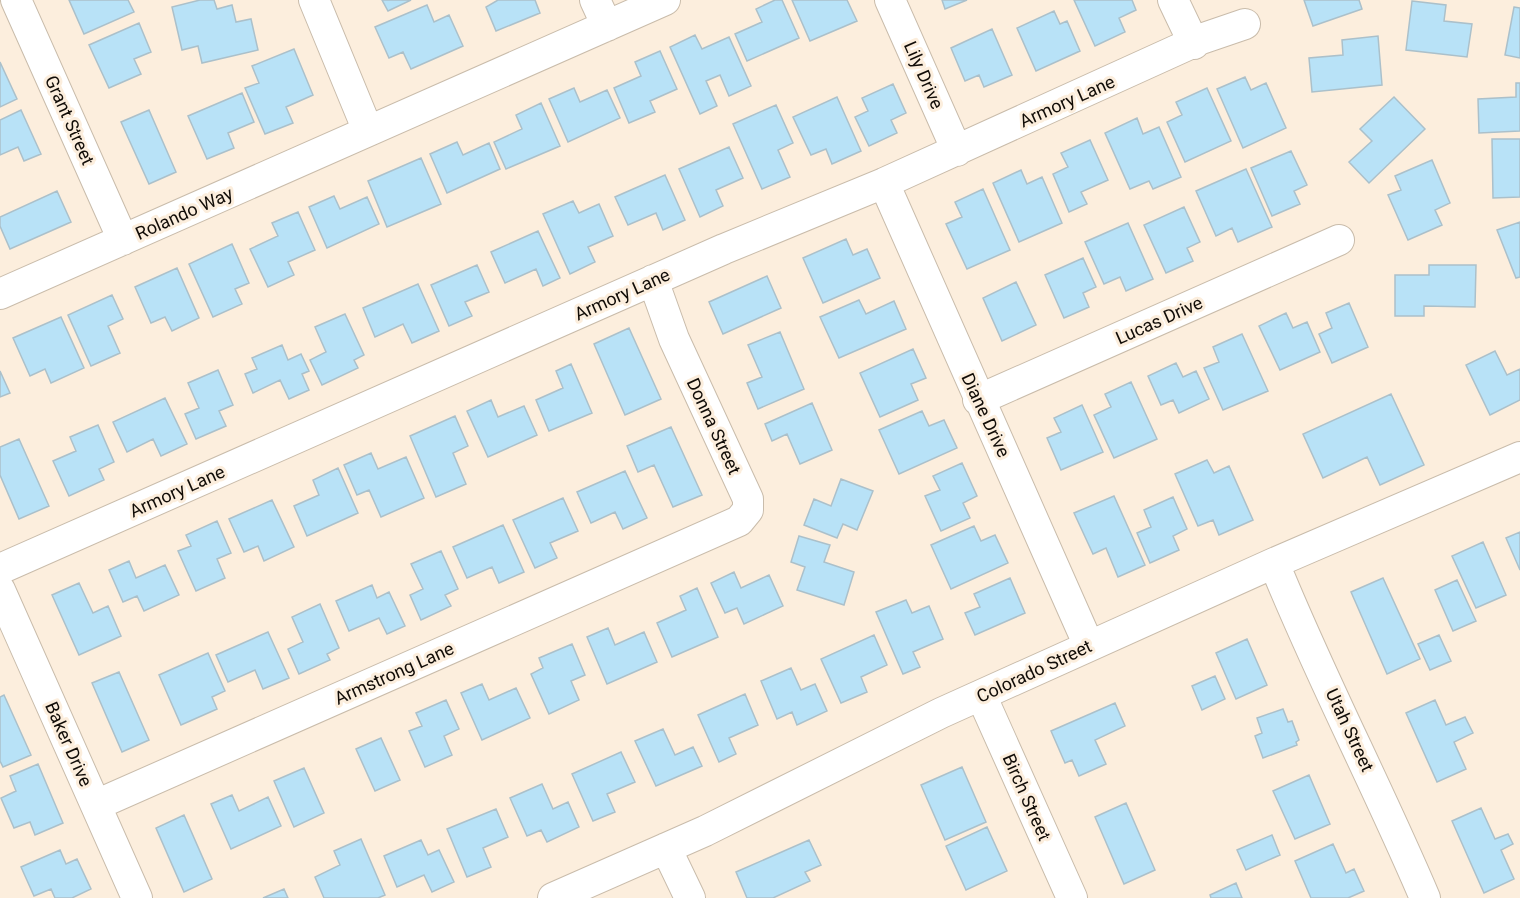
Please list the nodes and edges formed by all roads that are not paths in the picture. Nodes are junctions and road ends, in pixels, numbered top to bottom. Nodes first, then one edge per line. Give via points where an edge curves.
1 (16, 0) edge
2 (314, 0) edge
3 (665, 0) edge
4 (890, 0) edge
5 (1173, 0) edge
6 (601, 13) edge
7 (1245, 24) dead end
8 (1194, 44) junction
9 (368, 131) junction
10 (957, 151) junction
11 (884, 183) junction
12 (123, 240) junction
13 (1339, 240) dead end
14 (653, 280) junction
15 (0, 294) edge
16 (978, 400) junction
17 (1520, 457) edge
18 (692, 540) joint
19 (1274, 563) junction
20 (0, 569) edge
21 (0, 590) edge
22 (1089, 646) junction
23 (981, 695) junction
24 (96, 805) junction
25 (666, 848) junction
26 (137, 898) edge
27 (553, 898) edge
28 (690, 898) edge
29 (1072, 898) edge
30 (1425, 898) edge

1 - 12 street, Grant Street
2 - 9 street
3 - 6 street, Rolando Way
4 - 10 street, Lily Drive
5 - 8 street
6 - 9 street, Rolando Way
7 - 8 street, Armory Lane
8 - 10 street, Armory Lane
9 - 12 street, Rolando Way
10 - 11 street, Armory Lane
11 - 14 street, Armory Lane
11 - 16 street, Diane Drive
12 - 15 street, Rolando Way
13 - 16 street, Lucas Drive
14 - 18 street, Donna Street via 674,339 748,500 748,510 739,521
14 - 20 street, Armory Lane
16 - 22 street, Diane Drive
17 - 19 street, Colorado Street
18 - 24 street, Armstrong Lane
19 - 22 street, Colorado Street
19 - 30 street, Utah Street via 1300,628
21 - 24 street, Baker Drive
22 - 23 street, Colorado Street
23 - 25 street, Colorado Street
23 - 29 street, Birch Street
24 - 26 street, Baker Drive
25 - 27 street, Colorado Street
25 - 28 street

